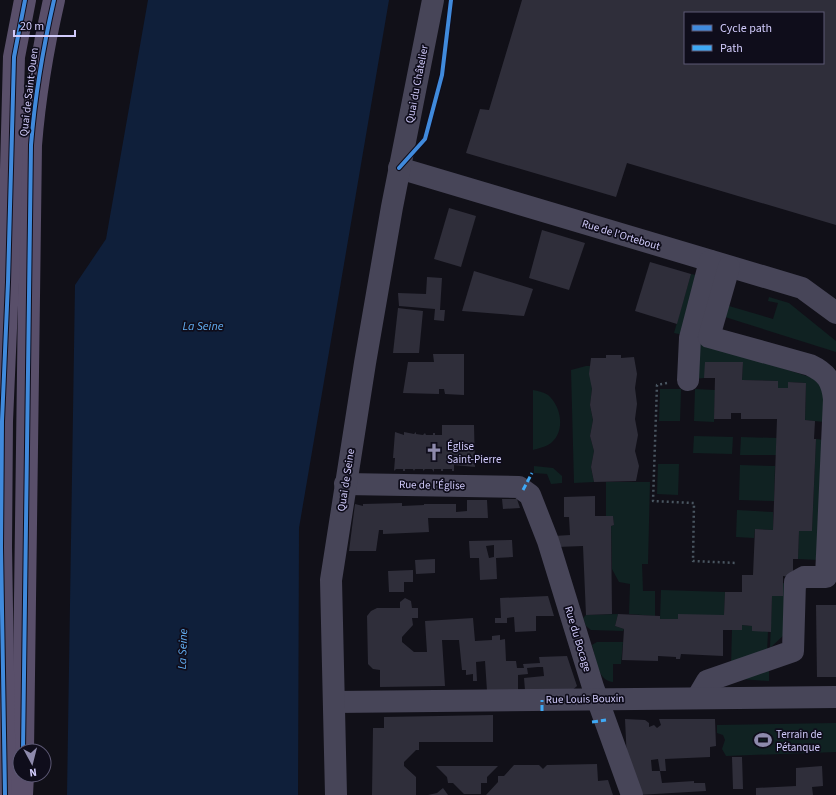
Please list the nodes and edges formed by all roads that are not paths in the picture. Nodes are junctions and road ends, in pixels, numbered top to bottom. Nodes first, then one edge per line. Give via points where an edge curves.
1 (25, 0) edge
2 (54, 0) edge
3 (433, 0) edge
4 (399, 168) junction
5 (719, 264) junction
6 (836, 313) edge
7 (688, 380) road end
8 (1, 465) edge
9 (26, 480) junction
10 (345, 484) junction
11 (519, 487) joint
12 (25, 534) junction
13 (1, 547) edge
14 (1, 577) edge
15 (836, 697) edge
16 (697, 698) junction
17 (598, 700) junction
18 (334, 702) junction
19 (23, 743) edge
20 (23, 783) edge
21 (5, 795) edge
22 (22, 795) edge
23 (336, 795) edge
24 (632, 795) edge

1 - 8 main road via 14,57
2 - 9 main road, Quai de Saint-Ouen via 34,101 30,188
3 - 4 street, Quai du Châtelier
4 - 5 street, Rue de l'Ortebout
4 - 10 street, Quai de Seine
5 - 6 street, Rue de l'Ortebout via 802,288
5 - 7 street via 690,338
5 - 16 street via 709,336 810,365 827,376 832,386 834,399 826,577 804,577 796,582 793,650 707,681
8 - 9 main road
8 - 13 main road
9 - 12 main road, Quai de Saint-Ouen
10 - 11 street, Rue de l'Église
10 - 18 street, Quai de Seine via 331,580
11 - 17 street, Rue du Bocage via 530,495 548,541
12 - 13 street
12 - 19 main road, Quai de Saint-Ouen
13 - 14 main road
14 - 21 main road
15 - 16 street, Rue Louis Bouxin
16 - 17 street, Rue Louis Bouxin
17 - 18 street, Rue Louis Bouxin
17 - 24 street, Rue du Bocage
18 - 23 street, Quai de Seine
20 - 22 main road

